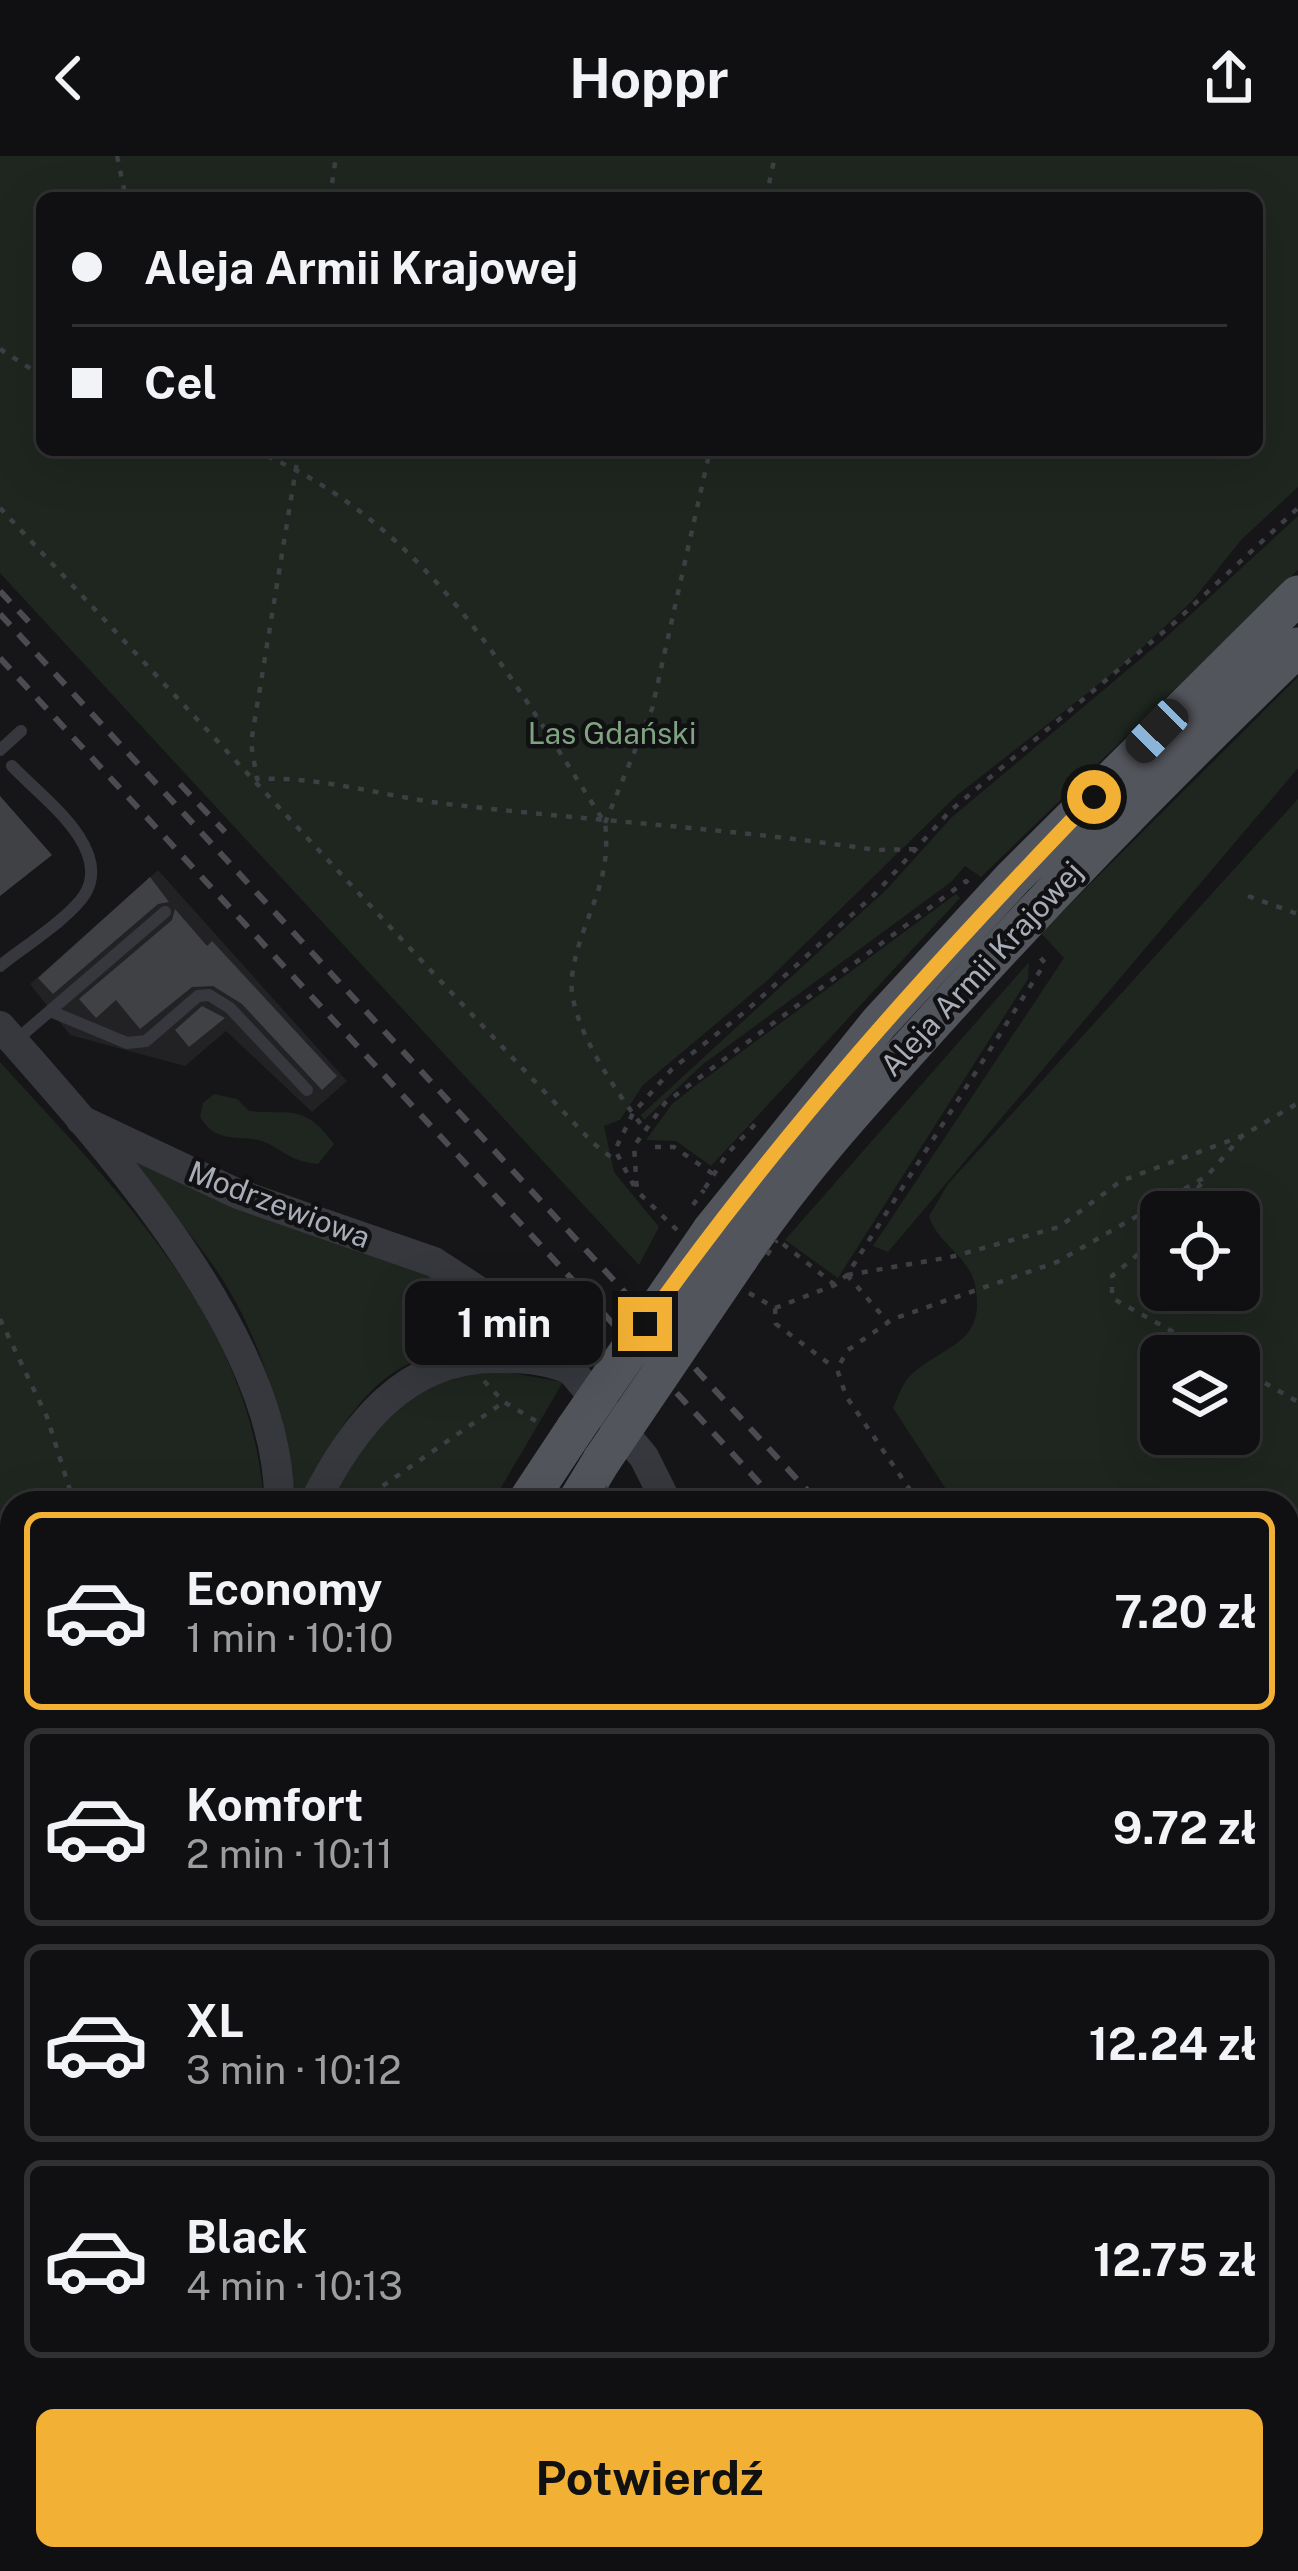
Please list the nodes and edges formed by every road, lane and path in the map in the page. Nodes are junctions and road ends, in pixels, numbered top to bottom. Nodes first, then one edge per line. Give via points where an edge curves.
1 (117, 156) edge
2 (336, 156) edge
3 (775, 156) edge
4 (125, 192) edge
5 (332, 192) edge
6 (767, 192) edge
7 (0, 349) edge
8 (36, 372) edge
9 (267, 456) edge
10 (298, 456) edge
11 (709, 456) edge
12 (296, 469) junction
13 (0, 508) edge
14 (1298, 508) edge
15 (1298, 595) edge
16 (1298, 647) edge
17 (21, 731) dead end
18 (0, 750) edge
19 (12, 766) dead end
20 (256, 778) junction
21 (604, 823) junction
22 (918, 848) junction
23 (974, 888) dead end
24 (1248, 896) dead end
25 (165, 912) dead end
26 (1298, 914) edge
27 (1026, 957) dead end
28 (0, 966) edge
29 (50, 1011) junction
30 (7, 1034) edge
31 (307, 1090) dead end
32 (1298, 1103) edge
33 (633, 1113) junction
34 (81, 1120) junction
35 (643, 1127) junction
36 (1242, 1136) junction
37 (655, 1147) dead end
38 (617, 1162) junction
39 (714, 1174) dead end
40 (1208, 1176) junction
41 (637, 1191) junction
42 (1196, 1191) edge
43 (666, 1221) dead end
44 (777, 1240) dead end
45 (726, 1244) junction
46 (1140, 1252) edge
47 (847, 1275) junction
48 (835, 1285) junction
49 (753, 1297) dead end
50 (775, 1308) junction
51 (0, 1319) edge
52 (888, 1323) junction
53 (1179, 1335) edge
54 (571, 1370) junction
55 (837, 1370) junction
56 (1260, 1380) edge
57 (1298, 1402) edge
58 (560, 1428) junction
59 (70, 1491) edge
60 (276, 1491) edge
61 (321, 1491) edge
62 (375, 1491) edge
63 (531, 1491) edge
64 (584, 1491) edge
65 (661, 1491) edge
66 (911, 1491) edge

1 - 4 path
2 - 5 path
3 - 6 path
7 - 8 path
9 - 12 path
10 - 12 path
11 - 21 path via 652,709
12 - 20 path via 250,743
12 - 21 path via 364,514 446,590
13 - 20 path
14 - 22 path via 950,811
15 - 45 main road, Aleja Armii Krajowej via 909,991
16 - 45 main road, Aleja Armii Krajowej via 1072,870
17 - 18 lane
19 - 28 lane via 82,839 91,879 84,897
20 - 21 path via 307,777 434,803
20 - 38 path
21 - 22 path
21 - 33 path via 610,856 571,998
22 - 33 path
23 - 35 path via 965,881 705,1070
24 - 26 path
25 - 29 lane
27 - 47 path via 1045,962
29 - 30 lane
29 - 31 lane via 127,1043 146,1041 209,995
30 - 34 street, Modrzewiowa
32 - 36 path
33 - 35 path
33 - 38 path
34 - 54 street, Modrzewiowa via 238,1194 434,1262 511,1312
34 - 60 street via 176,1243 236,1343 264,1414
35 - 41 path via 634,1146
36 - 40 path
36 - 47 path via 1120,1181 1059,1227
37 - 39 path via 674,1147
38 - 41 path
40 - 42 path
40 - 52 path via 1058,1262
41 - 43 path
44 - 48 path
45 - 58 main road, bridge
45 - 64 main road, bridge
46 - 53 path via 1112,1276 1112,1298
47 - 48 path
47 - 52 path
48 - 50 path
49 - 50 path
50 - 55 path via 776,1324
51 - 59 path via 47,1417
52 - 55 path via 848,1350
54 - 61 street via 484,1357 409,1380 370,1414
54 - 65 street, Modrzewiowa via 644,1456
55 - 66 path
56 - 57 path
58 - 62 path via 504,1402
58 - 63 main road

